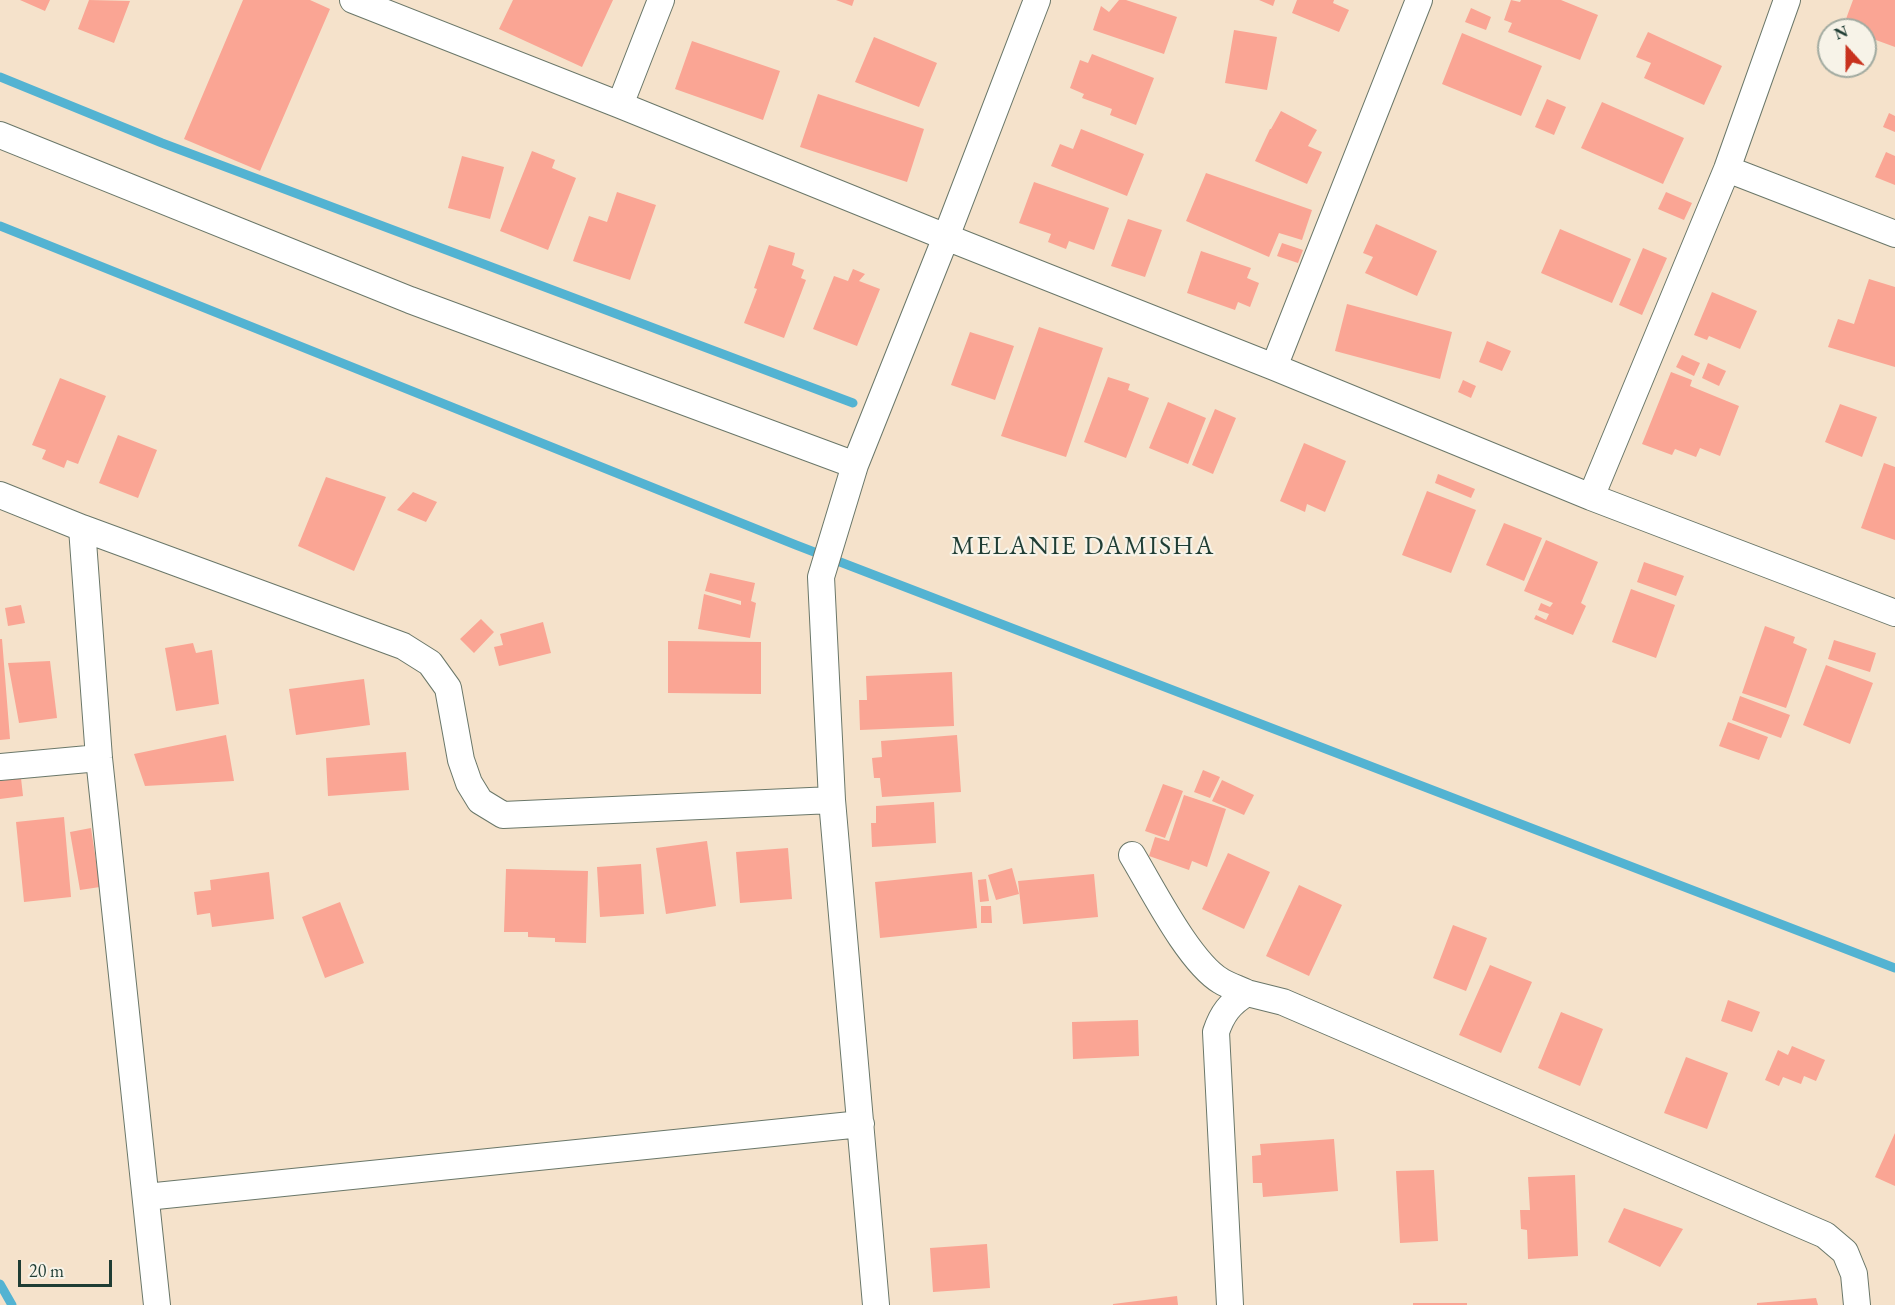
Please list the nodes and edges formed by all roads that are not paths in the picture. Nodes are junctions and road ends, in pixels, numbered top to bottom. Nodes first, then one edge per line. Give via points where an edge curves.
1 (353, 0) edge
2 (661, 0) edge
3 (1037, 0) edge
4 (1419, 0) edge
5 (1787, 0) edge
6 (620, 105) junction
7 (0, 135) edge
8 (1727, 169) junction
9 (1895, 234) edge
10 (946, 237) junction
11 (1274, 367) junction
12 (855, 465) junction
13 (0, 495) edge
14 (1591, 497) junction
15 (82, 528) junction
16 (1895, 613) edge
17 (99, 758) junction
18 (0, 766) edge
19 (832, 800) junction
20 (1132, 855) dead end
21 (1247, 993) junction
22 (861, 1124) junction
23 (146, 1197) junction
24 (157, 1305) edge
25 (876, 1305) edge
26 (1230, 1305) edge
27 (1857, 1305) edge

1 - 6 street
2 - 6 street
3 - 10 street
4 - 11 street
5 - 8 street
6 - 10 street
7 - 12 street via 410,300
8 - 9 street
8 - 14 street
10 - 11 street
10 - 12 street
11 - 14 street
12 - 19 street via 821,577
13 - 15 street
14 - 16 street
15 - 17 street
15 - 19 street via 403,646 430,663 448,688 469,783 480,801 503,815
17 - 18 street
17 - 23 street
19 - 22 street
20 - 21 street via 1182,939 1204,966 1220,981
21 - 26 street via 1234,1000 1222,1015 1216,1032
21 - 27 street via 1283,1002 1825,1235 1845,1252 1854,1274
22 - 23 street
22 - 25 street
23 - 24 street

